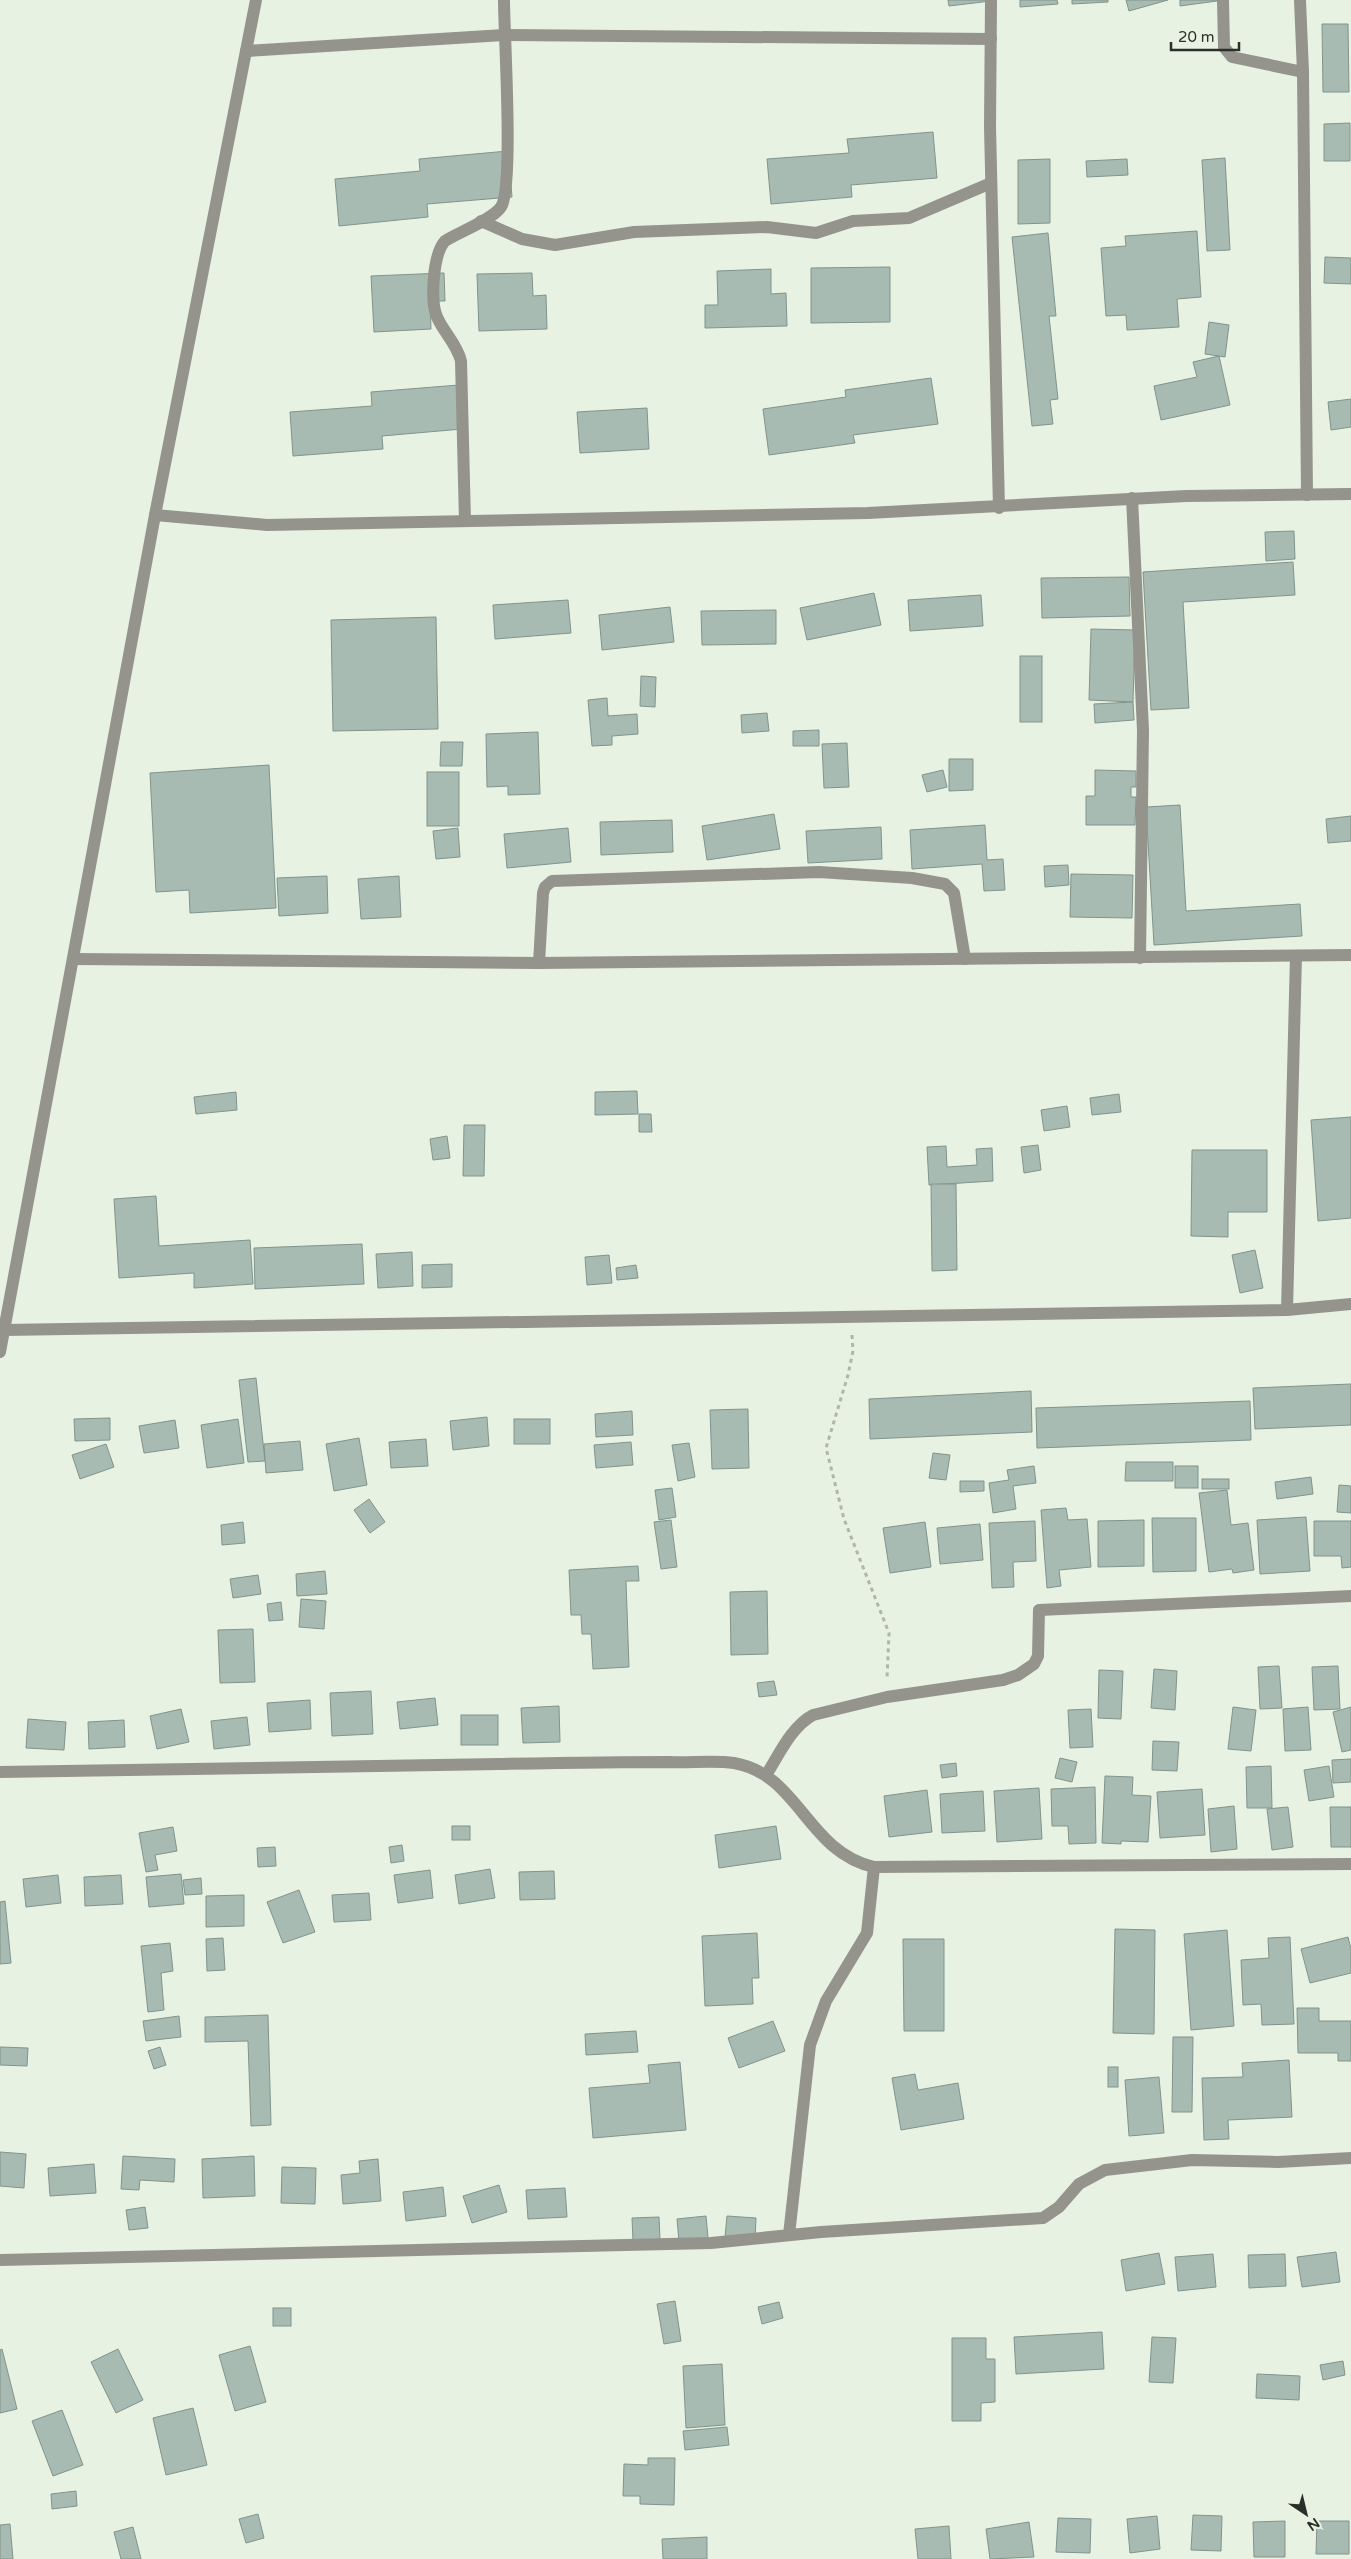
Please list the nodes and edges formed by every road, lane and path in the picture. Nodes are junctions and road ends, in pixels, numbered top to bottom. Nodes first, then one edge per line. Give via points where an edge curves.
1 (256, 0) edge
2 (504, 0) edge
3 (991, 0) edge
4 (1224, 0) edge
5 (1300, 0) edge
6 (504, 35) junction
7 (990, 39) junction
8 (246, 51) junction
9 (1303, 72) junction
10 (991, 184) junction
11 (481, 221) junction
12 (1307, 494) junction
13 (1351, 494) edge
14 (1132, 498) junction
15 (999, 508) junction
16 (155, 515) junction
17 (464, 521) junction
18 (1351, 955) edge
19 (1296, 956) junction
20 (1140, 958) junction
21 (74, 959) junction
22 (965, 959) junction
23 (540, 963) junction
24 (1351, 1304) edge
25 (1288, 1310) junction
26 (852, 1316) junction
27 (4, 1330) junction
28 (0, 1352) edge
29 (1351, 1596) edge
30 (887, 1697) junction
31 (0, 1772) edge
32 (766, 1775) junction
33 (1351, 1864) edge
34 (874, 1867) junction
35 (1351, 2158) edge
36 (789, 2235) junction
37 (0, 2260) edge

1 - 8 street
2 - 6 street
3 - 7 street
4 - 9 street via 1224,47 1227,54 1232,58
5 - 9 street
6 - 7 street
6 - 8 street
6 - 11 street via 507,166 504,197 500,208
7 - 10 street
8 - 16 street
9 - 12 street
10 - 11 street via 909,218 853,221 816,233 767,227 634,232 555,246 522,239
10 - 15 street
11 - 17 street via 445,241 436,259 435,314 459,351 461,361
12 - 13 street
12 - 14 street
14 - 15 street
14 - 20 street via 1143,730
15 - 17 street
16 - 17 street via 267,525
16 - 21 street
18 - 19 street
19 - 20 street
19 - 25 street
20 - 22 street
21 - 23 street
21 - 27 street
22 - 23 street
22 - 23 street via 954,893 946,884 912,878 819,872 552,881 543,894
24 - 25 street
25 - 26 street
26 - 27 street
26 - 30 path via 853,1351 826,1448 844,1519 889,1633
27 - 28 street
29 - 30 street via 1039,1610 1038,1656 1027,1670 1003,1680
30 - 32 street via 805,1719
31 - 32 street via 644,1762 734,1763
32 - 34 street via 779,1784 832,1846 860,1864
33 - 34 street
34 - 36 street via 867,1933 826,2001 810,2045
35 - 36 street via 1278,2162 1192,2160 1106,2170 1080,2184 1059,2207 1043,2218
36 - 37 street via 711,2244

